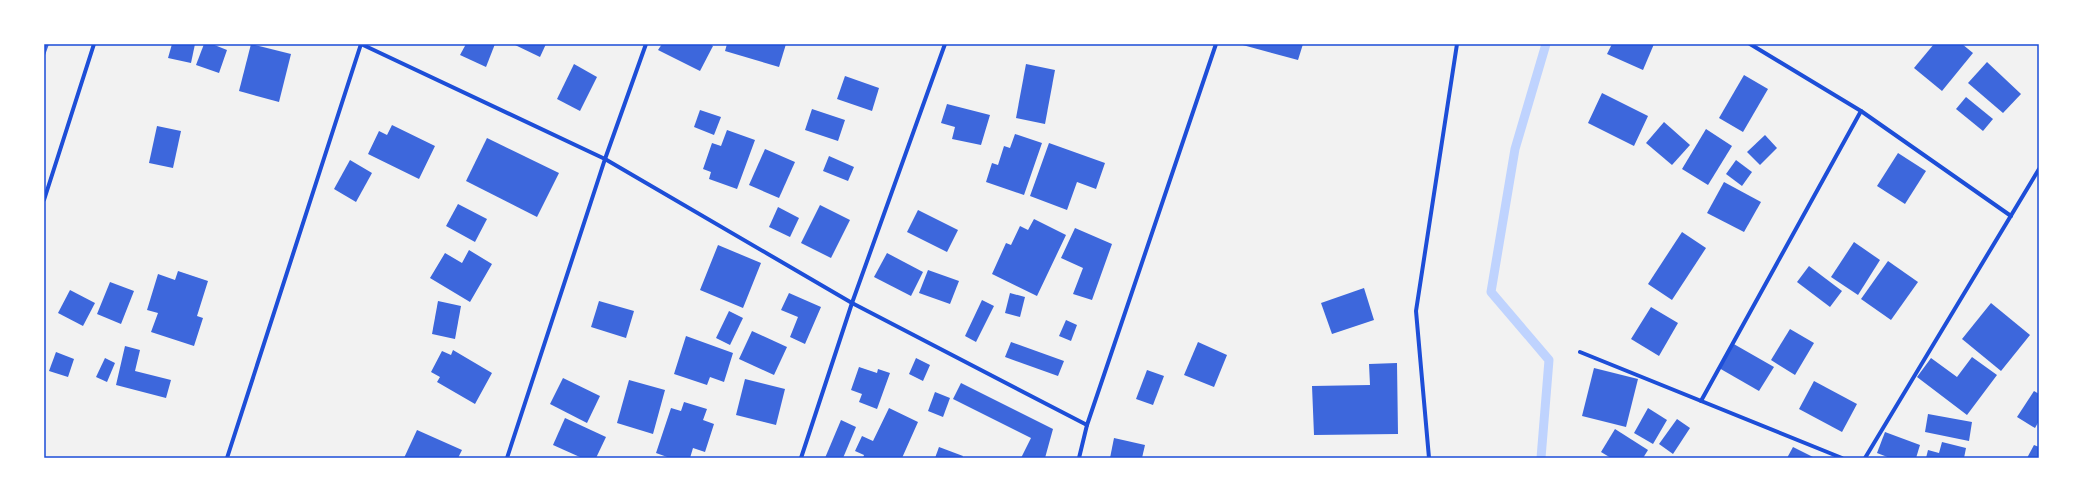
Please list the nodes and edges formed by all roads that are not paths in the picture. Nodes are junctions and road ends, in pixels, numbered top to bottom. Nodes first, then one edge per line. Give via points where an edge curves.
1 (94, 44) edge
2 (361, 44) edge
3 (646, 44) edge
4 (945, 44) edge
5 (1216, 44) edge
6 (1458, 44) edge
7 (1750, 44) edge
8 (1861, 112) junction
9 (605, 159) junction
10 (2039, 168) edge
11 (44, 200) edge
12 (2011, 216) junction
13 (852, 303) junction
14 (1580, 352) dead end
15 (1701, 401) junction
16 (1087, 424) junction
17 (227, 458) edge
18 (507, 458) edge
19 (801, 458) edge
20 (1079, 458) edge
21 (1429, 458) edge
22 (1842, 458) edge
23 (1865, 458) edge

1 - 11 street
2 - 9 street
2 - 17 street
3 - 9 street
4 - 13 street
5 - 16 street
6 - 21 street via 1416,311
7 - 8 street
8 - 12 street
8 - 15 street
9 - 13 street
9 - 18 street
10 - 12 street
12 - 23 street
13 - 16 street
13 - 19 street
14 - 15 street
15 - 22 street
16 - 20 street

